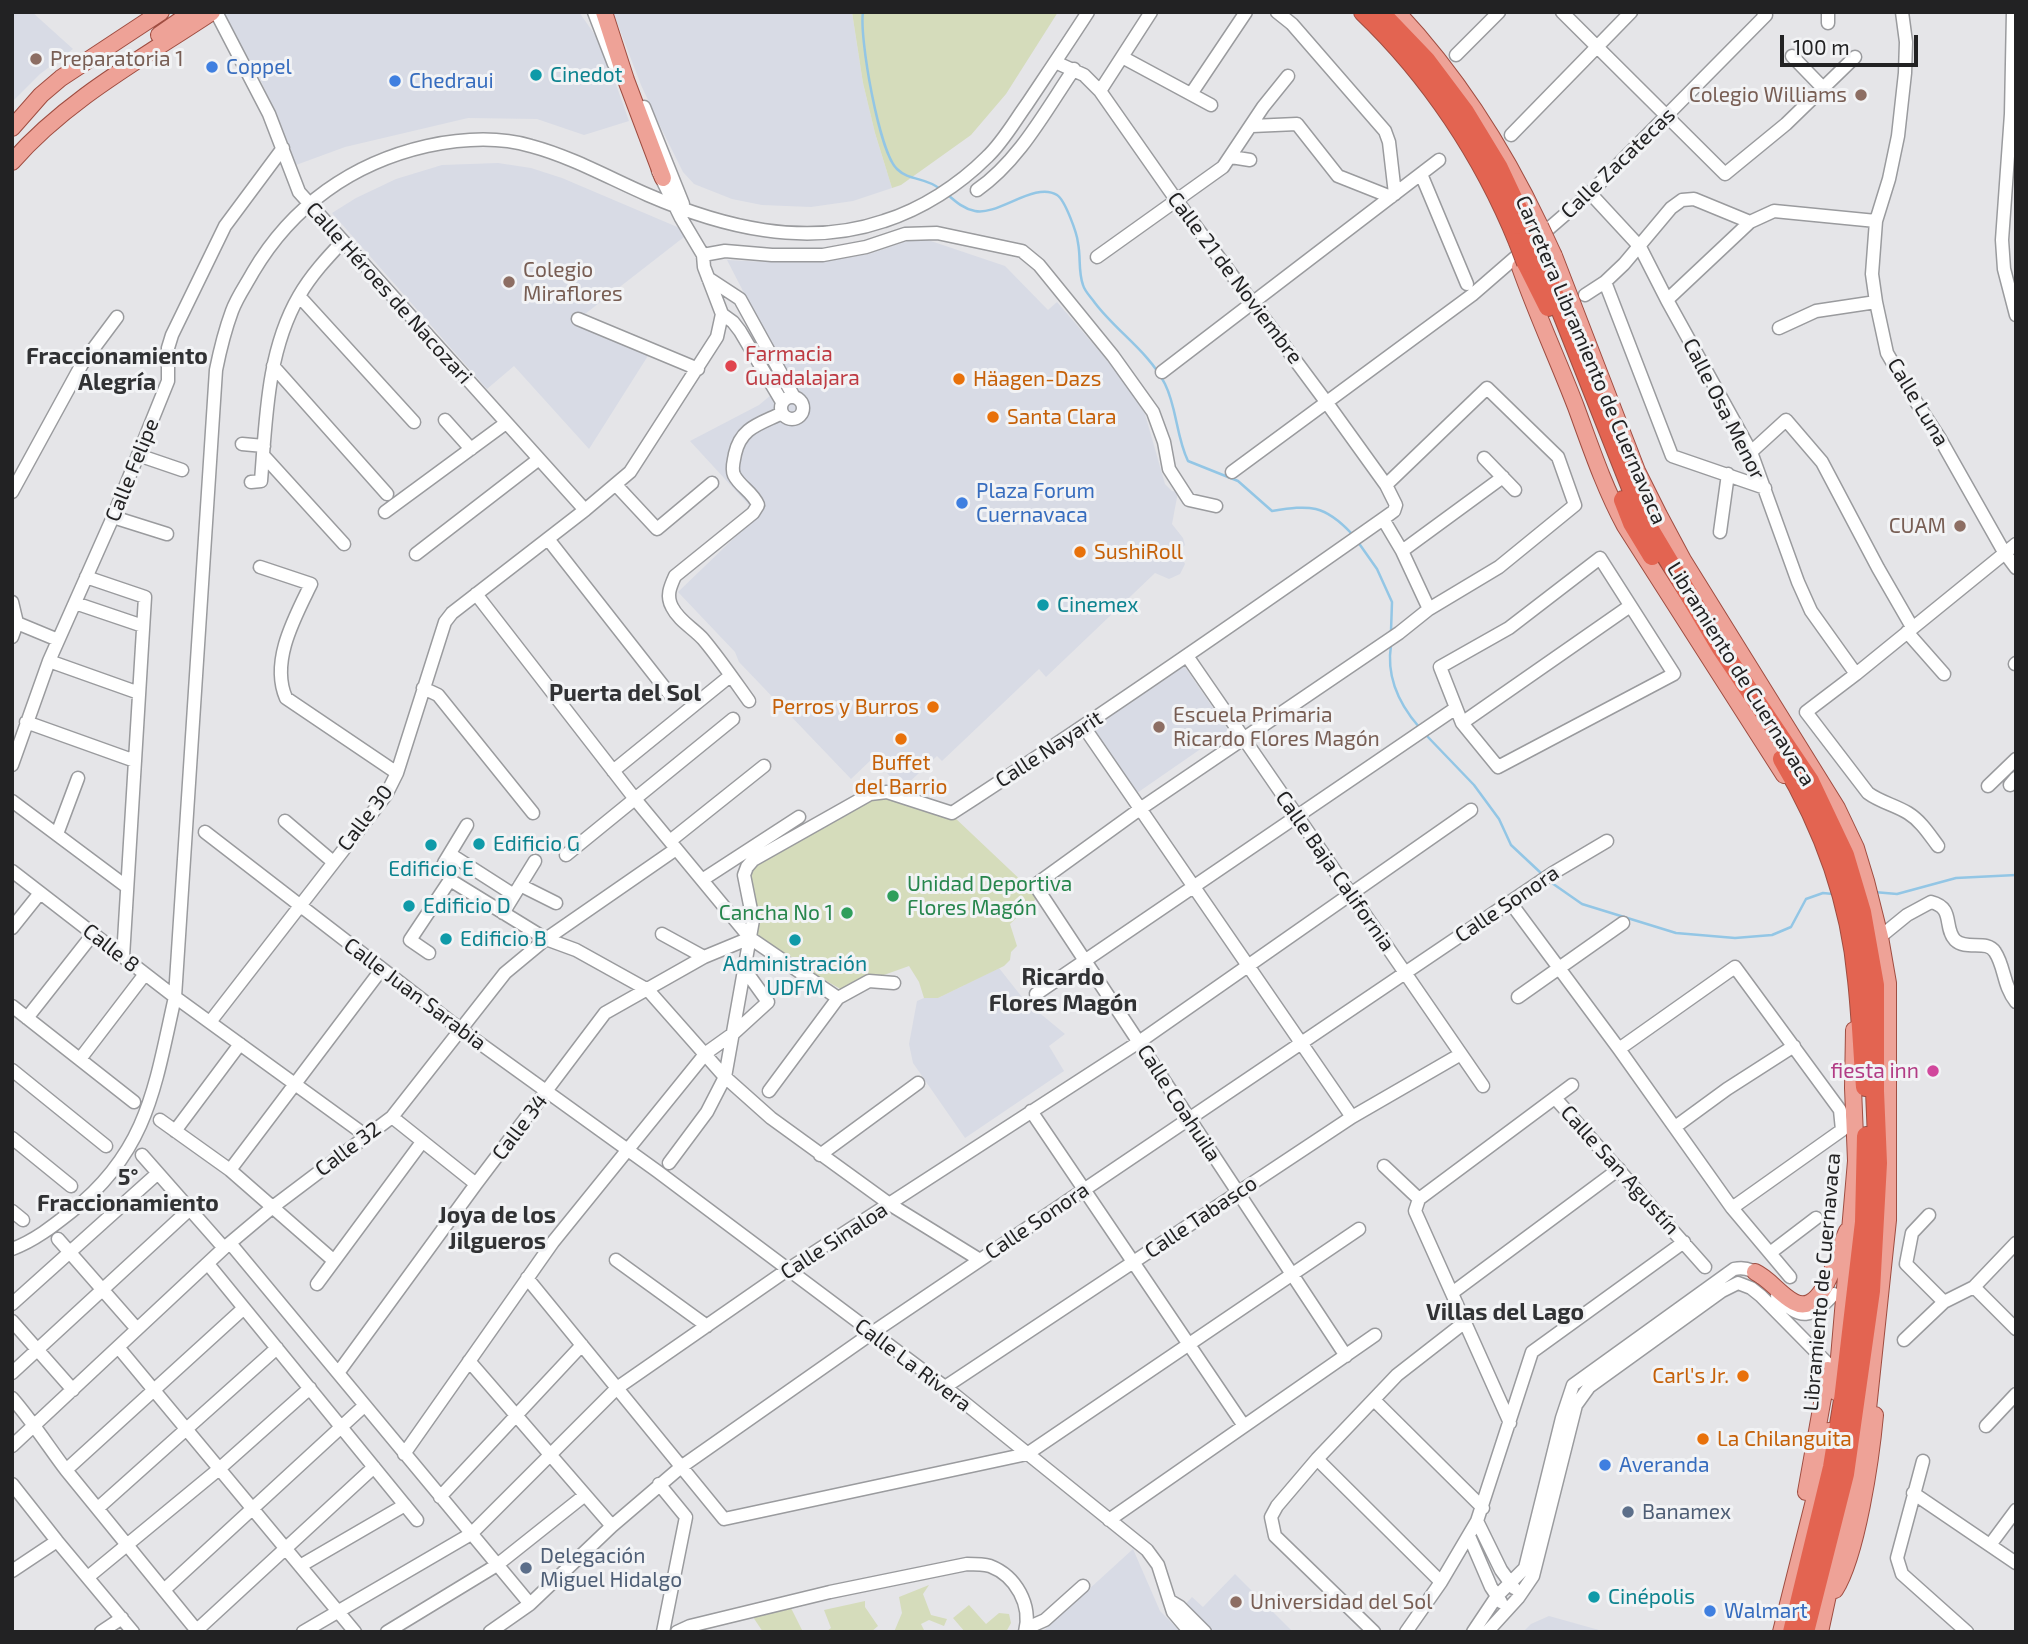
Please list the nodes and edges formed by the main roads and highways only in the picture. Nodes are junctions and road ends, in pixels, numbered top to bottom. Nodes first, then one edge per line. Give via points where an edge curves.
1 (146, 12) edge
2 (161, 12) edge
3 (192, 12) edge
4 (214, 12) edge
5 (606, 12) edge
6 (1352, 12) edge
7 (1363, 12) edge
8 (1380, 12) edge
9 (1396, 12) edge
10 (12, 111) edge
11 (12, 128) edge
12 (12, 157) edge
13 (12, 162) edge
14 (663, 178) road end
15 (1525, 237) junction
16 (1535, 262) junction
17 (1848, 885) junction
18 (1841, 905) junction
19 (1868, 911) junction
20 (1853, 1219) junction
21 (1839, 1269) dead end
22 (1890, 1270) dead end
23 (1755, 1272) road end
24 (1790, 1598) junction
25 (1827, 1605) junction
26 (1781, 1632) edge
27 (1792, 1632) edge
28 (1805, 1632) edge
29 (1820, 1632) edge

1 - 10 main road via 48,80
2 - 11 main road via 61,78
3 - 12 main road via 74,93
4 - 13 main road via 103,84
5 - 14 main road
6 - 15 main road, Libramiento de Cuernavaca via 1415,80
7 - 15 highway, Carretera Libramiento de Cuernavaca via 1421,75
8 - 15 highway, Carretera Libramiento de Cuernavaca via 1426,60 1465,112 1499,168
9 - 15 main road, Libramiento de Cuernavaca via 1464,92 1505,159
15 - 16 highway, Carretera Libramiento de Cuernavaca, bridge
15 - 16 main road, Libramiento de Cuernavaca, bridge
16 - 17 highway, Carretera Libramiento de Cuernavaca via 1550,313 1632,523 1793,776
16 - 17 main road, Libramiento de Cuernavaca via 1683,560 1837,808 1856,848
17 - 18 highway, Carretera Libramiento de Cuernavaca
17 - 19 highway, Carretera Libramiento de Cuernavaca
18 - 20 main road, Libramiento de Cuernavaca via 1854,1033
18 - 27 highway, Carretera Libramiento de Cuernavaca via 1857,979 1865,1090 1864,1222 1832,1467
19 - 25 main road via 1880,937 1888,983 1888,1220 1868,1409
19 - 28 highway, Carretera Libramiento de Cuernavaca via 1875,985 1878,1163 1871,1291 1845,1474
20 - 23 main road via 1816,1301 1796,1303
20 - 24 main road, Libramiento de Cuernavaca via 1835,1399
21 - 24 main road via 1829,1365 1791,1560
22 - 25 main road via 1874,1426 1858,1518 1846,1569
24 - 26 main road, Libramiento de Cuernavaca
25 - 29 main road

